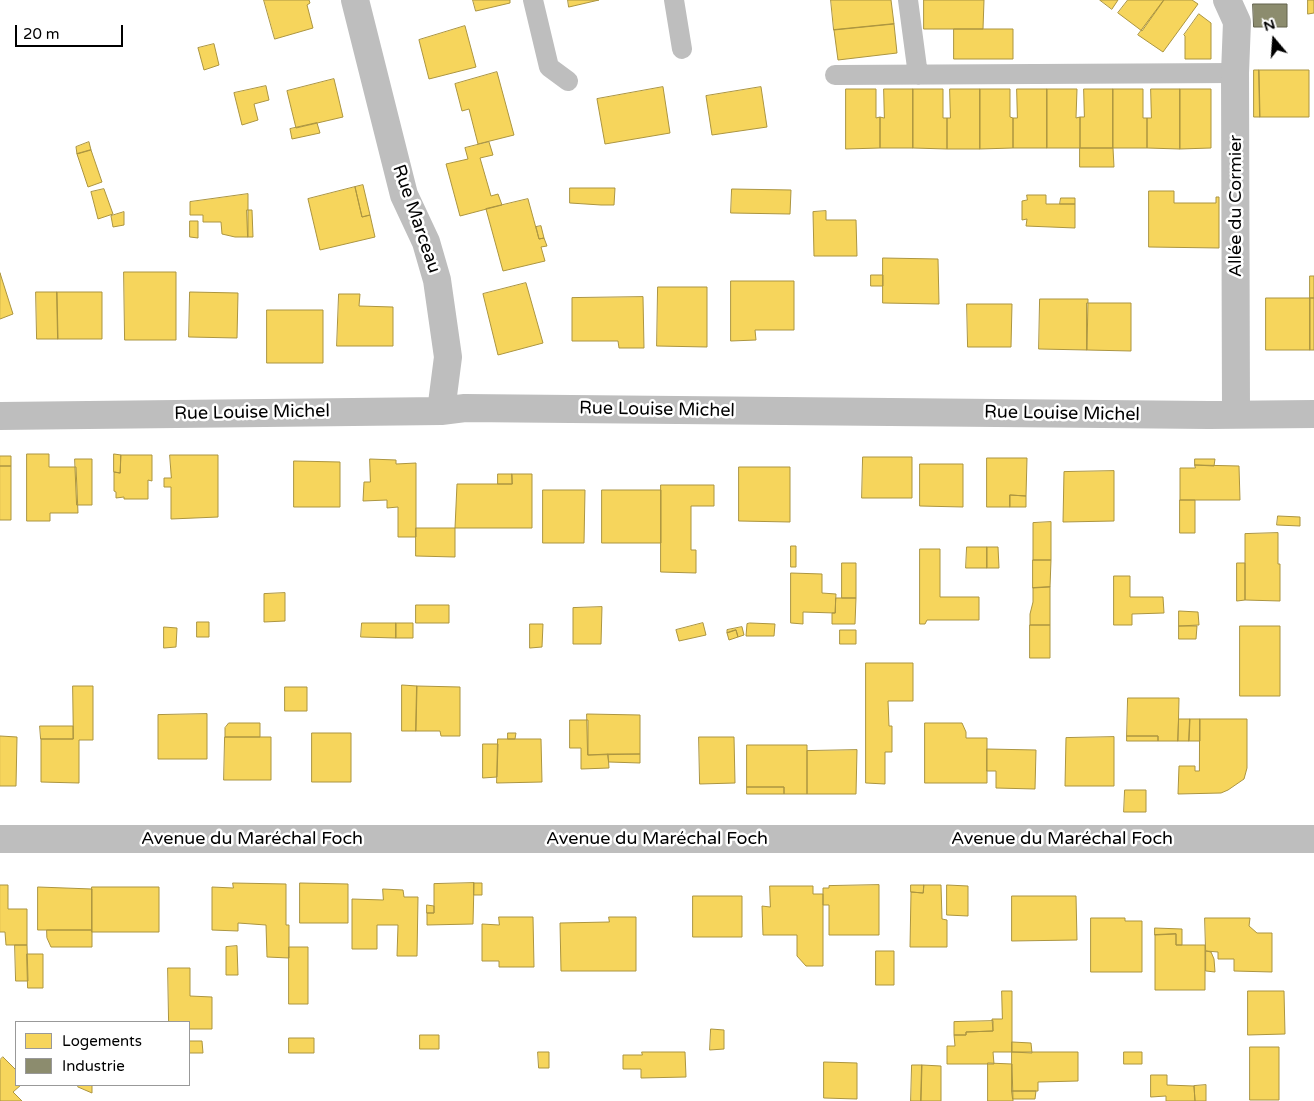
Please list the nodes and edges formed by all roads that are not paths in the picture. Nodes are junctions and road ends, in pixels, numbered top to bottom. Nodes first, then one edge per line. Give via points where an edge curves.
1 (356, 0) edge
2 (533, 0) edge
3 (674, 0) edge
4 (908, 0) edge
5 (1227, 0) edge
6 (682, 49) dead end
7 (1235, 73) junction
8 (835, 75) dead end
9 (918, 75) junction
10 (568, 81) dead end
11 (441, 411) junction
12 (1236, 414) junction
13 (1314, 414) edge
14 (0, 416) edge
15 (0, 839) edge
16 (1314, 839) edge

1 - 11 street, Rue Marceau via 404,195 426,242 437,280 448,358
2 - 10 lane via 549,67
3 - 6 lane
4 - 9 lane
5 - 7 street, Allée du Cormier via 1237,22
7 - 9 lane
7 - 12 street, Allée du Cormier
8 - 9 lane
11 - 12 street, Rue Louise Michel via 465,408
11 - 14 street, Rue Louise Michel
12 - 13 street, Rue Louise Michel
15 - 16 street, Avenue du Maréchal Foch

